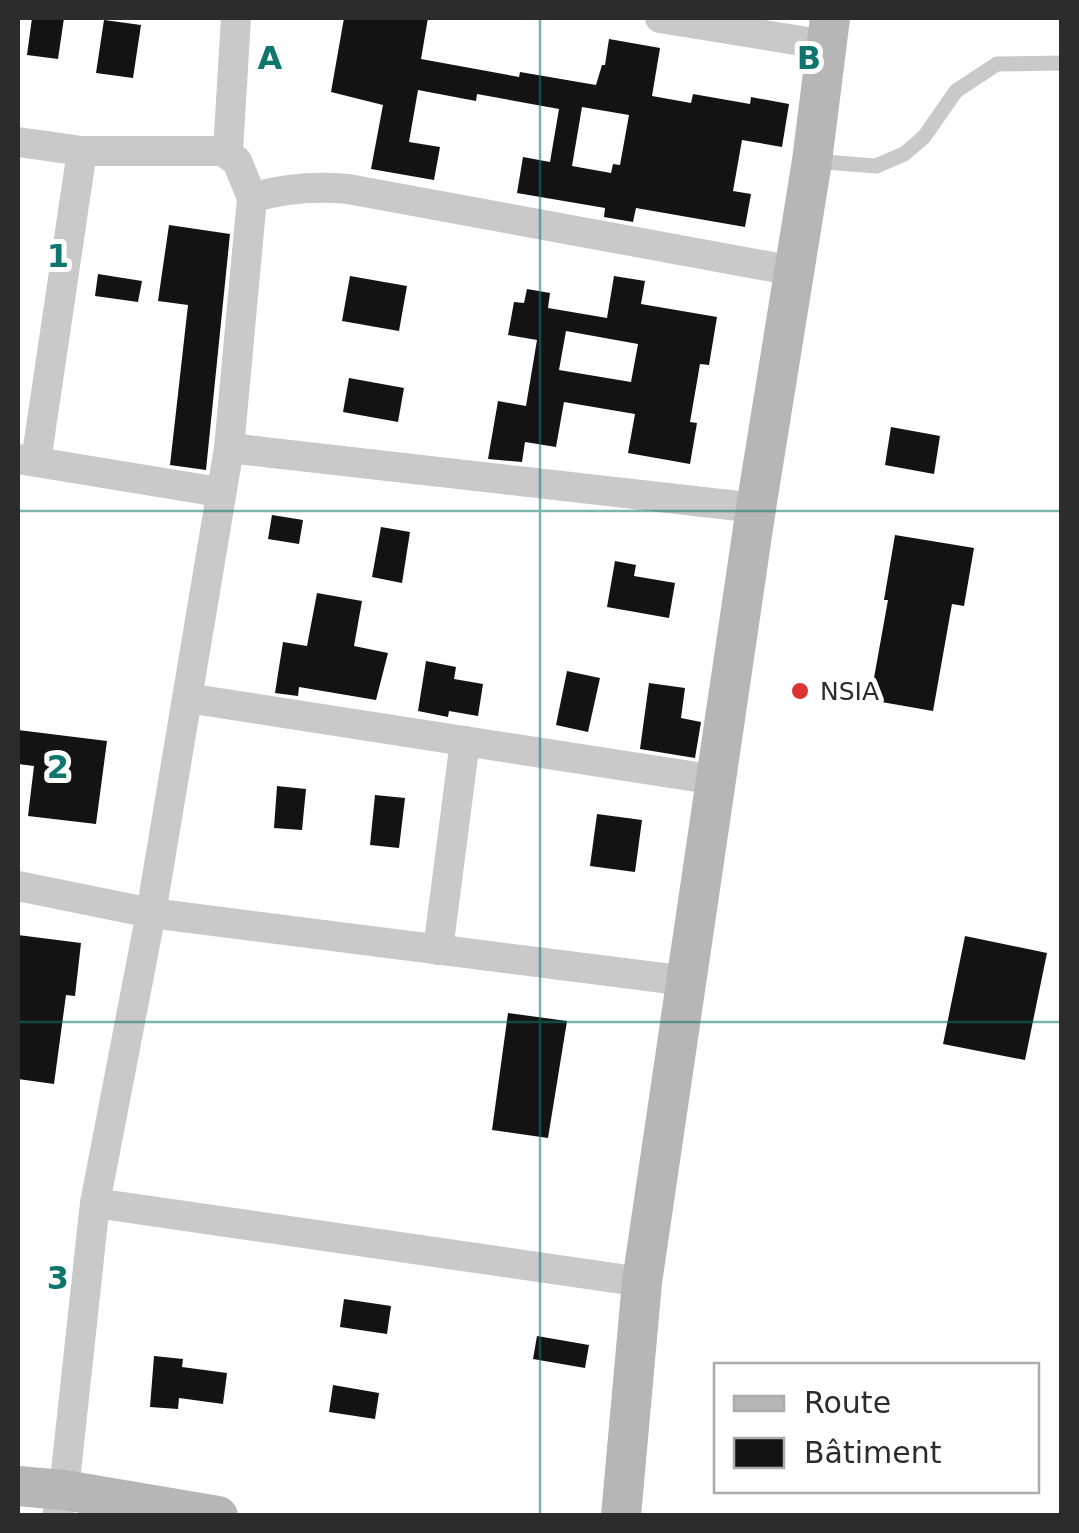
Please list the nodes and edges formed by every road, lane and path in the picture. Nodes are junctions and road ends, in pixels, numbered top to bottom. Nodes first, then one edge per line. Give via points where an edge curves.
1 (236, 18) edge
2 (660, 18) edge
3 (828, 31) edge
4 (1062, 63) edge
5 (18, 142) edge
6 (82, 151) junction
7 (228, 151) junction
8 (812, 161) junction
9 (252, 198) junction
10 (794, 271) junction
11 (229, 448) junction
12 (26, 460) edge
13 (219, 492) junction
14 (756, 508) junction
15 (187, 698) junction
16 (465, 741) junction
17 (716, 780) junction
18 (18, 886) edge
19 (151, 913) junction
20 (438, 950) junction
21 (687, 981) junction
22 (95, 1202) junction
23 (642, 1282) junction
24 (18, 1486) edge
25 (61, 1503) edge
26 (218, 1516) edge
27 (621, 1516) edge

1 - 7 street
2 - 3 street
3 - 8 street
4 - 8 lane via 996,64 956,91 924,137 876,166
5 - 6 street
6 - 7 street
6 - 12 street
7 - 9 street via 222,152 237,161
8 - 10 street
9 - 10 street via 314,186 348,189
9 - 11 street
10 - 14 street
11 - 13 street
11 - 14 street
12 - 13 street
13 - 15 street
14 - 17 street
15 - 16 street
15 - 19 street
16 - 17 street
16 - 20 street
17 - 21 street
18 - 19 street
19 - 20 street
19 - 22 street
20 - 21 street
21 - 23 street
22 - 23 street
22 - 25 street
23 - 27 street
24 - 25 street
25 - 26 street

